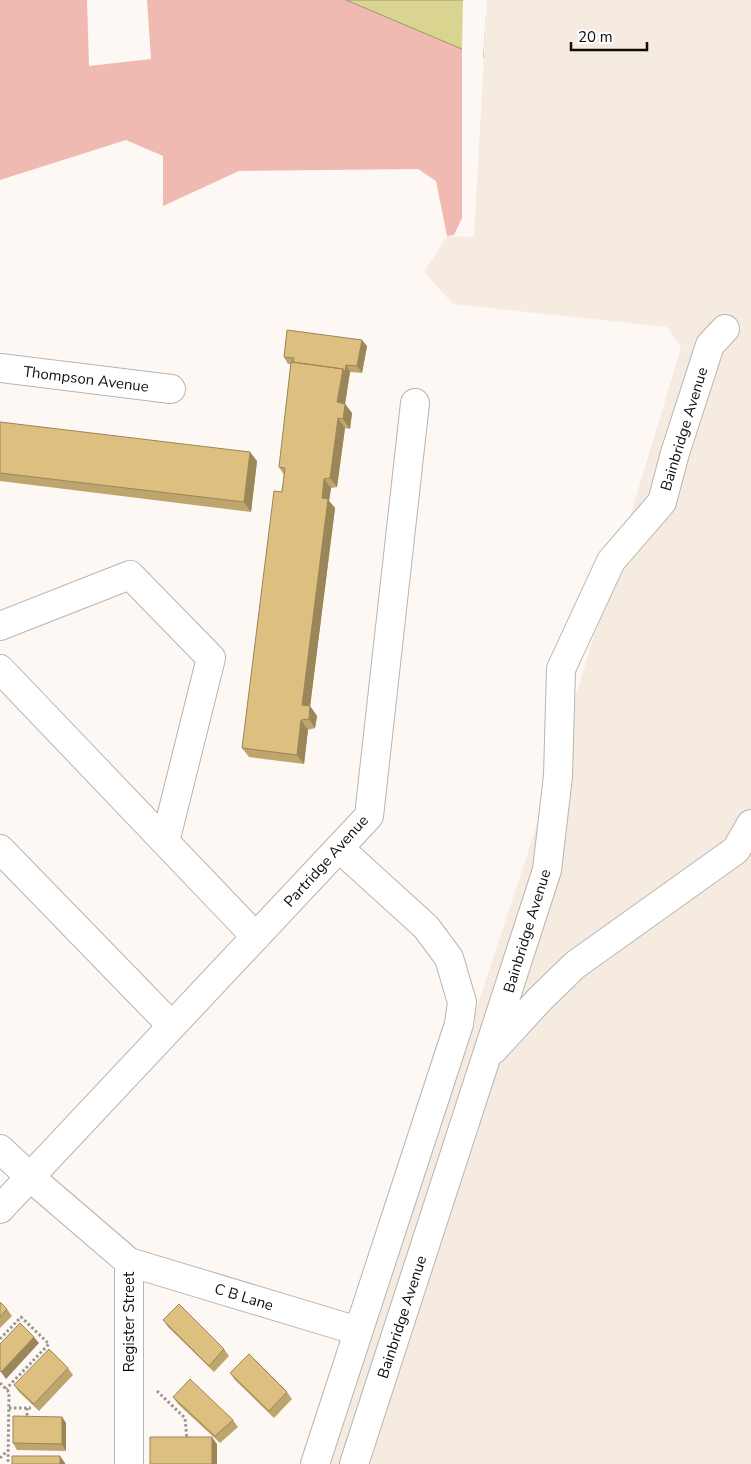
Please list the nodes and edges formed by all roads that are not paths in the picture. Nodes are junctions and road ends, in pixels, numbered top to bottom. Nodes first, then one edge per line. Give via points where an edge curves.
1 (725, 329) dead end
2 (0, 368) edge
3 (171, 388) dead end
4 (415, 403) dead end
5 (0, 626) edge
6 (0, 669) edge
7 (751, 824) edge
8 (165, 842) junction
9 (339, 848) junction
10 (0, 849) edge
11 (743, 851) edge
12 (256, 937) junction
13 (172, 1026) junction
14 (487, 1057) junction
15 (0, 1149) edge
16 (30, 1177) junction
17 (0, 1209) edge
18 (129, 1262) junction
19 (358, 1331) junction
20 (129, 1464) edge
21 (315, 1464) edge
22 (354, 1464) edge

1 - 14 street, Bainbridge Avenue via 710,345 662,502 611,561 561,669 558,776 547,870
2 - 3 street, Thompson Avenue
4 - 9 street, Partridge Avenue via 370,816
5 - 8 street via 130,575 211,658
6 - 8 street
7 - 11 street
8 - 12 street
9 - 12 street, Partridge Avenue
9 - 19 street via 426,927 449,958 462,1002 459,1024
10 - 13 street
11 - 14 street via 575,965
12 - 13 street, Partridge Avenue
13 - 16 street, Partridge Avenue
14 - 22 street, Bainbridge Avenue
15 - 16 street, Register Street
16 - 17 street, Partridge Avenue
16 - 18 street, Register Street
18 - 19 street, C B Lane
18 - 20 street, Register Street
19 - 21 street

